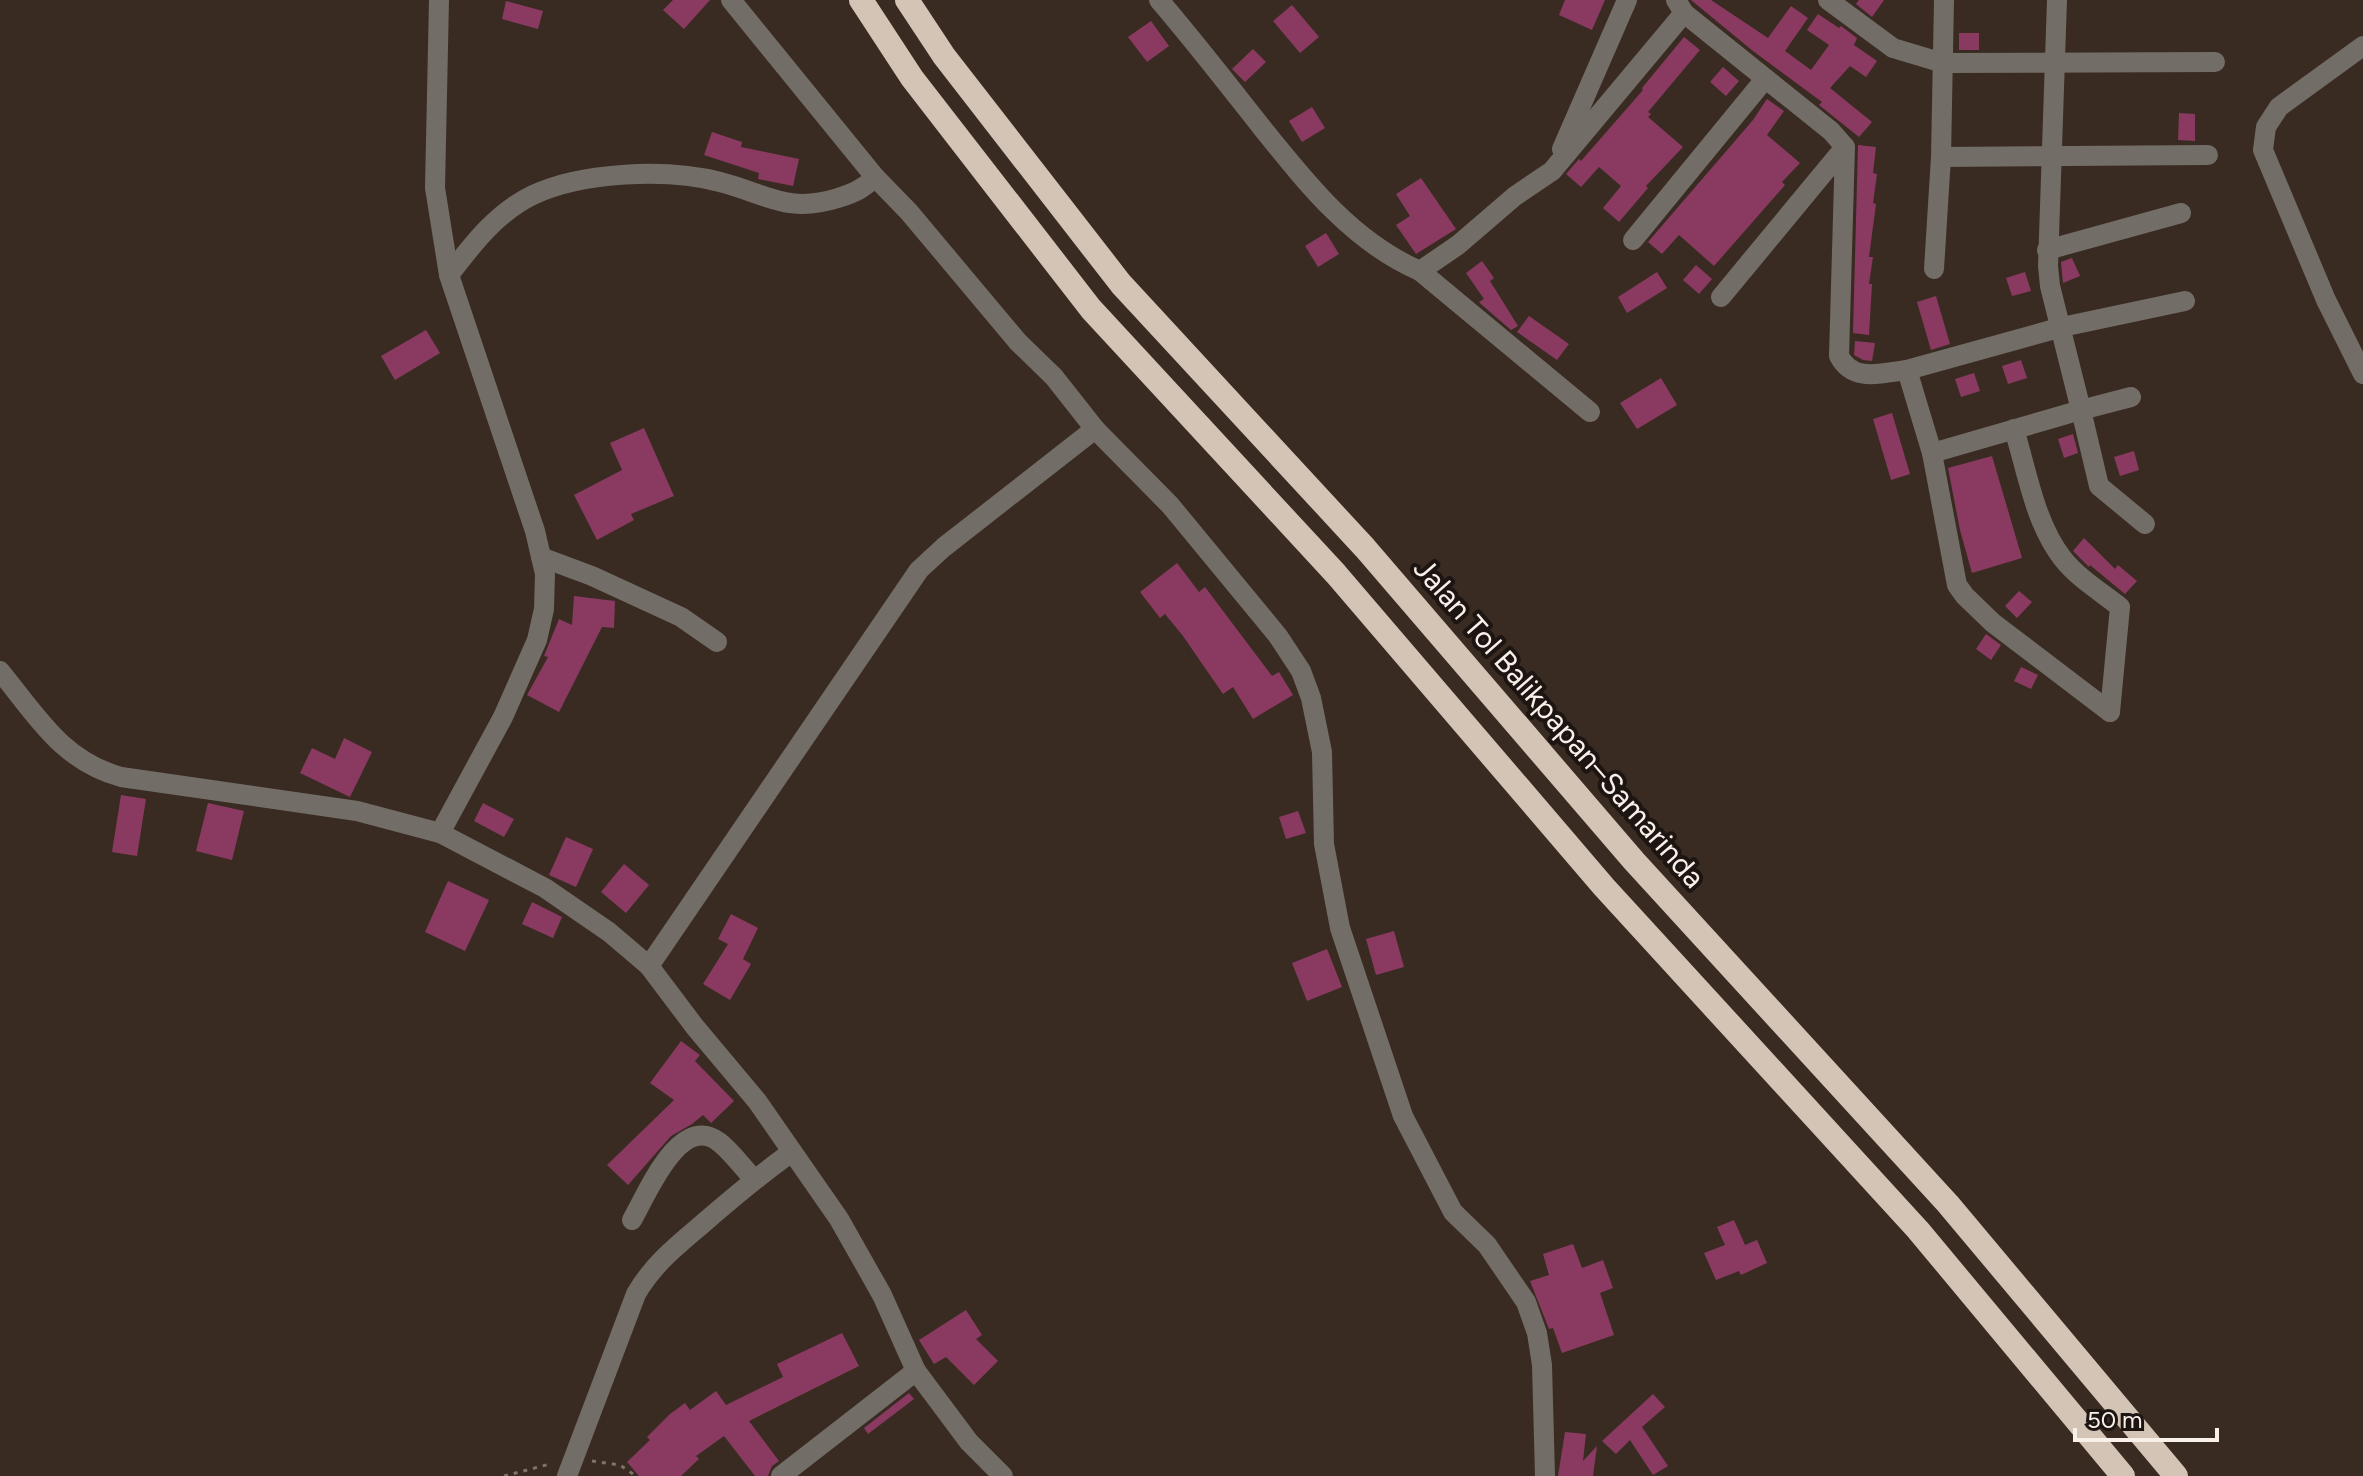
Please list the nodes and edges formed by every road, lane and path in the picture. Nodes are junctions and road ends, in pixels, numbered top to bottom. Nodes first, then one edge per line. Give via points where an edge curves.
1 (439, 0) edge
2 (731, 0) edge
3 (861, 0) edge
4 (907, 0) edge
5 (1159, 0) edge
6 (1627, 0) edge
7 (1828, 0) edge
8 (1944, 0) edge
9 (2057, 0) edge
10 (1680, 6) edge
11 (2363, 46) edge
12 (2215, 62) dead end
13 (1943, 63) junction
14 (2056, 63) junction
15 (1765, 79) junction
16 (1845, 147) junction
17 (2208, 155) dead end
18 (2053, 156) junction
19 (1941, 157) junction
20 (1552, 171) junction
21 (875, 177) junction
22 (2181, 213) dead end
23 (1633, 240) dead end
24 (2047, 250) junction
25 (1934, 269) dead end
26 (1420, 271) junction
27 (449, 275) junction
28 (1721, 297) dead end
29 (2185, 301) dead end
30 (2062, 327) junction
31 (1907, 370) junction
32 (2363, 374) edge
33 (2131, 397) dead end
34 (2081, 410) junction
35 (1590, 412) dead end
36 (1095, 429) junction
37 (2014, 429) junction
38 (1932, 453) junction
39 (2145, 524) dead end
40 (541, 557) junction
41 (717, 642) dead end
42 (0, 671) edge
43 (440, 833) junction
44 (649, 966) junction
45 (792, 1152) junction
46 (754, 1179) junction
47 (632, 1220) dead end
48 (916, 1371) junction
49 (571, 1466) edge
50 (781, 1476) edge
51 (1003, 1476) edge
52 (1545, 1476) edge
53 (2123, 1476) edge
54 (2176, 1476) edge

1 - 27 street via 435,188
2 - 21 street
3 - 53 highway via 912,78 1091,309 1336,574 1604,887 1918,1230
4 - 54 highway, Jalan Tol Balikpapan–Samarinda via 944,56 1121,284 1365,548 1634,861 1948,1204
5 - 26 street via 1317,196 1358,234
6 - 20 street
7 - 13 street via 1893,48
8 - 13 street
9 - 14 street
10 - 15 street
10 - 20 street
11 - 32 street via 2279,107 2266,127 2263,150
12 - 14 street
13 - 14 street
13 - 19 street
14 - 18 street
15 - 16 street
15 - 23 street
16 - 28 street
16 - 31 street via 1839,356 1855,373
17 - 18 street
18 - 19 street
18 - 24 street
19 - 25 street
20 - 26 street
21 - 27 street via 861,190 794,206 718,181 637,174 583,178 531,196 485,230
21 - 36 street
22 - 24 street
24 - 30 street
26 - 35 street
27 - 40 street
29 - 30 street
30 - 31 street
30 - 34 street
31 - 38 street
33 - 34 street
34 - 37 street
34 - 39 street via 2099,486
36 - 44 street via 919,570
36 - 52 street via 1170,505 1301,671 1322,752 1324,844 1340,928 1403,1116 1453,1212 1487,1245 1526,1302 1542,1365
37 - 38 street
37 - 38 street via 2043,524 2057,550 2120,607 2110,712 1993,623 1957,585
40 - 41 street via 681,617
40 - 43 street via 544,609 537,640 503,717
42 - 43 street via 54,737 77,759 105,772 357,811
43 - 44 street via 545,888
44 - 45 street
45 - 46 street
45 - 48 street via 839,1219 882,1295
46 - 47 street via 717,1140 690,1137 676,1146
46 - 49 street via 646,1278
48 - 50 street
48 - 51 street via 969,1442

